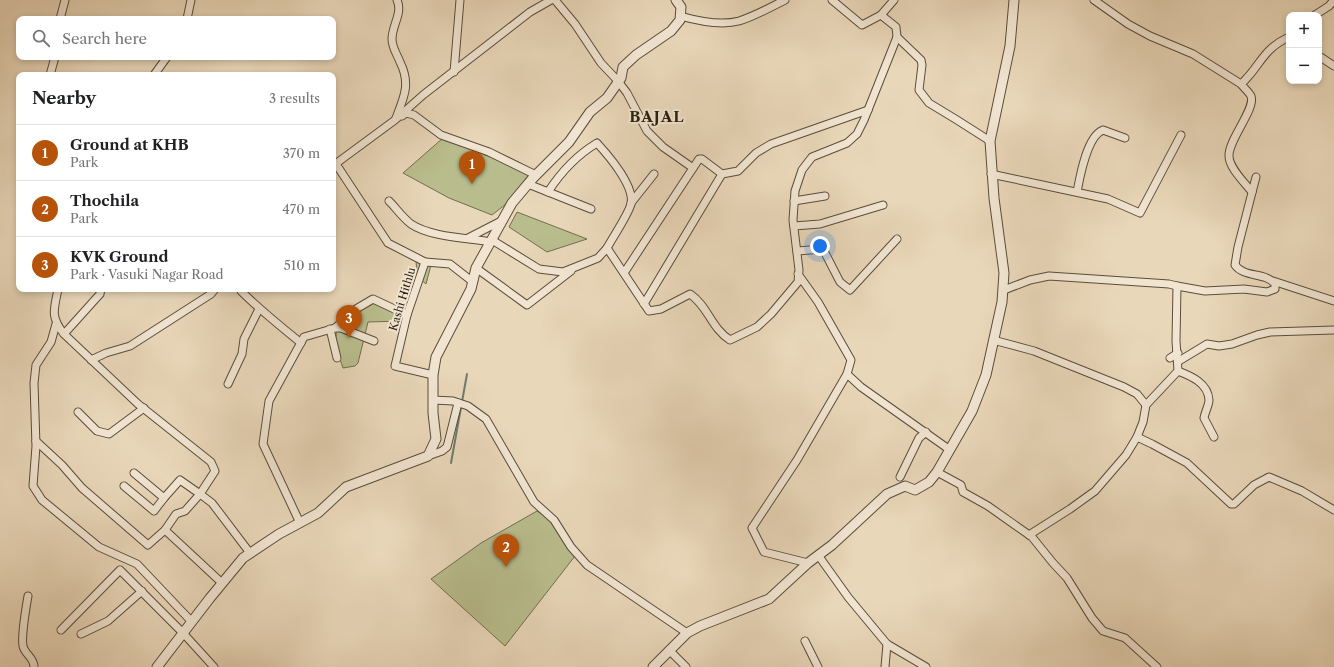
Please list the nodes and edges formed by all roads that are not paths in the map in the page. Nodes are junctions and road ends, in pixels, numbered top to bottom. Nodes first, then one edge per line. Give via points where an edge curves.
1 (65, 0) edge
2 (191, 0) edge
3 (397, 0) edge
4 (460, 0) edge
5 (551, 0) edge
6 (555, 0) edge
7 (676, 0) edge
8 (786, 0) edge
9 (832, 0) edge
10 (894, 0) edge
11 (1014, 0) edge
12 (1094, 0) edge
13 (1334, 0) edge
14 (1320, 12) edge
15 (881, 15) junction
16 (61, 16) edge
17 (188, 16) edge
18 (680, 16) junction
19 (897, 37) junction
20 (1286, 39) edge
21 (1322, 58) edge
22 (54, 60) edge
23 (165, 60) edge
24 (1334, 66) edge
25 (51, 72) edge
26 (156, 72) edge
27 (454, 72) junction
28 (618, 81) junction
29 (1241, 84) junction
30 (405, 93) junction
31 (407, 110) junction
32 (868, 110) junction
33 (395, 120) junction
34 (1181, 135) dead end
35 (1125, 138) dead end
36 (990, 141) junction
37 (336, 164) edge
38 (336, 166) edge
39 (692, 168) junction
40 (654, 174) dead end
41 (722, 174) junction
42 (991, 174) junction
43 (536, 175) junction
44 (1256, 177) dead end
45 (528, 184) junction
46 (548, 192) junction
47 (1077, 192) junction
48 (1252, 192) junction
49 (825, 196) dead end
50 (389, 201) dead end
51 (794, 201) junction
52 (631, 203) junction
53 (882, 205) dead end
54 (591, 209) dead end
55 (503, 220) junction
56 (794, 226) junction
57 (468, 238) junction
58 (897, 239) dead end
59 (491, 241) junction
60 (607, 248) junction
61 (797, 251) junction
62 (425, 262) junction
63 (578, 266) junction
64 (476, 268) junction
65 (624, 273) junction
66 (798, 274) junction
67 (1273, 281) junction
68 (473, 282) junction
69 (1177, 286) junction
70 (1004, 290) junction
71 (57, 292) edge
72 (100, 292) edge
73 (212, 292) edge
74 (242, 292) edge
75 (1334, 302) edge
76 (644, 304) junction
77 (259, 309) junction
78 (407, 315) junction
79 (56, 324) junction
80 (332, 329) junction
81 (1334, 330) edge
82 (64, 334) junction
83 (993, 340) junction
84 (301, 342) junction
85 (374, 342) dead end
86 (1178, 353) junction
87 (337, 358) dead end
88 (1170, 358) dead end
89 (91, 360) junction
90 (1179, 361) junction
91 (1178, 371) junction
92 (846, 374) junction
93 (433, 375) junction
94 (228, 384) dead end
95 (433, 400) junction
96 (461, 404) junction
97 (1146, 405) junction
98 (144, 408) junction
99 (78, 412) dead end
100 (926, 432) junction
101 (1137, 437) junction
102 (1214, 437) dead end
103 (36, 442) junction
104 (950, 450) junction
105 (428, 456) junction
106 (937, 472) junction
107 (134, 473) dead end
108 (900, 477) dead end
109 (124, 486) dead end
110 (200, 494) junction
111 (164, 498) junction
112 (1334, 510) edge
113 (300, 523) junction
114 (165, 530) junction
115 (1029, 535) junction
116 (250, 553) junction
117 (818, 555) junction
118 (808, 563) junction
119 (222, 583) junction
120 (142, 591) junction
121 (28, 596) dead end
122 (192, 622) junction
123 (61, 630) dead end
124 (184, 633) junction
125 (687, 633) junction
126 (81, 634) dead end
127 (805, 641) dead end
128 (887, 644) junction
129 (669, 650) junction
130 (34, 667) edge
131 (157, 667) edge
132 (214, 667) edge
133 (653, 667) edge
134 (686, 667) edge
135 (818, 667) edge
136 (885, 667) edge
137 (926, 667) edge
138 (1157, 667) edge

1 - 16 street
2 - 17 street
3 - 30 street via 399,11 392,40 407,81
4 - 27 street
5 - 27 street via 530,12
6 - 28 street via 601,63
7 - 18 street via 681,7
8 - 18 street via 734,22 696,20
9 - 15 street via 862,25
10 - 15 street
11 - 36 street via 1010,46
12 - 29 street via 1128,24 1192,54
13 - 14 street
15 - 19 street via 896,27
18 - 28 street via 680,20 671,31 623,67
19 - 32 street
19 - 36 street via 921,60 919,90 929,104
20 - 29 street via 1272,46
21 - 24 street
22 - 25 street
23 - 26 street
27 - 31 street
28 - 39 street via 647,131 663,147
28 - 43 street via 607,98 590,112 569,142
29 - 48 street via 1251,96 1252,103 1237,131 1229,156 1231,164
30 - 31 street
30 - 33 street
31 - 33 street
32 - 41 street via 771,144 756,153 738,171
32 - 51 street via 857,134 847,143 812,157 802,170
33 - 37 street
33 - 43 street via 406,113 414,115 442,135 489,152
34 - 47 street via 1140,213 1108,199
35 - 47 street via 1103,130 1098,134 1083,161
36 - 42 street
38 - 62 street, Kashi Hithlu via 388,243
39 - 41 street via 701,158
39 - 65 street
40 - 52 street
41 - 76 street
42 - 47 street
42 - 70 street
43 - 45 street
44 - 48 street
45 - 46 street
45 - 55 street via 512,203
46 - 52 street via 556,178 581,153 597,143 615,163 630,192
46 - 54 street
48 - 67 street via 1235,265 1241,270
49 - 51 street
50 - 57 street via 411,223 423,230 438,235
51 - 56 street
52 - 60 street
53 - 56 street via 820,224
55 - 57 street
55 - 59 street
56 - 61 street
57 - 59 street
58 - 61 street via 850,290 840,282 823,249
59 - 63 street via 539,269 563,272
59 - 64 street
60 - 63 street via 598,258
60 - 65 street
61 - 66 street
62 - 68 street via 450,264
62 - 78 street, Kashi Hithlu
63 - 64 street via 527,305
64 - 68 street
65 - 76 street
66 - 76 street via 798,282 771,314 757,327 730,340 720,333 697,299 690,294 661,309 649,311
66 - 92 street via 818,302 851,360
67 - 69 street via 1276,284 1275,289 1267,292 1244,289 1205,291
67 - 75 street
68 - 93 street via 472,289 436,357
69 - 70 street via 1049,276
69 - 86 street
70 - 83 street
71 - 79 street via 53,311
72 - 82 street
73 - 89 street via 130,346 106,352
74 - 77 street
77 - 84 street
77 - 94 street via 244,339 242,354
78 - 80 street via 373,299
78 - 93 street, Kashi Hithlu via 394,366
79 - 82 street
79 - 103 street via 51,342 36,365
80 - 84 street via 304,337
80 - 85 street via 341,328
80 - 87 street
81 - 90 street via 1270,332 1232,344 1207,344
82 - 89 street
83 - 97 street via 1034,352 1124,387 1137,394
83 - 104 street via 986,376 972,411
84 - 113 street via 269,401 263,444
86 - 88 street
86 - 90 street
89 - 98 street
90 - 91 street
91 - 97 street
91 - 102 street via 1196,379 1207,393 1209,400 1204,418
92 - 100 street
92 - 118 street via 797,460 752,528 764,552
93 - 95 street
95 - 96 street
95 - 105 street via 436,439
96 - 105 street via 448,447
96 - 125 street via 486,419 534,502 554,520 571,547 587,565
97 - 101 street
98 - 99 street via 109,434 97,431
98 - 110 street via 211,462 214,471
100 - 104 street
100 - 108 street via 919,438
101 - 112 street via 1187,463 1231,504 1254,485 1269,477 1302,491
101 - 115 street via 1126,455 1095,491
103 - 114 street via 62,465 82,488 148,545
103 - 122 street via 33,486 42,500 99,547 137,564
104 - 106 street
105 - 113 street via 346,487 318,513
106 - 115 street via 961,485 963,492
106 - 117 street via 925,485 915,490 904,486 887,494
107 - 111 street
109 - 111 street via 154,511
110 - 111 street via 180,480
110 - 114 street via 185,511 176,514
110 - 116 street via 212,503
113 - 116 street
114 - 119 street
115 - 138 street via 1067,578 1103,631 1125,638
116 - 119 street
117 - 118 street
117 - 128 street via 848,597
118 - 125 street via 769,599
119 - 122 street
120 - 123 street via 120,570
120 - 124 street
120 - 126 street via 108,621
121 - 130 street via 23,642 25,651 33,658
122 - 124 street
124 - 131 street
124 - 132 street
125 - 129 street
127 - 135 street
128 - 136 street
128 - 137 street
129 - 133 street
129 - 134 street

